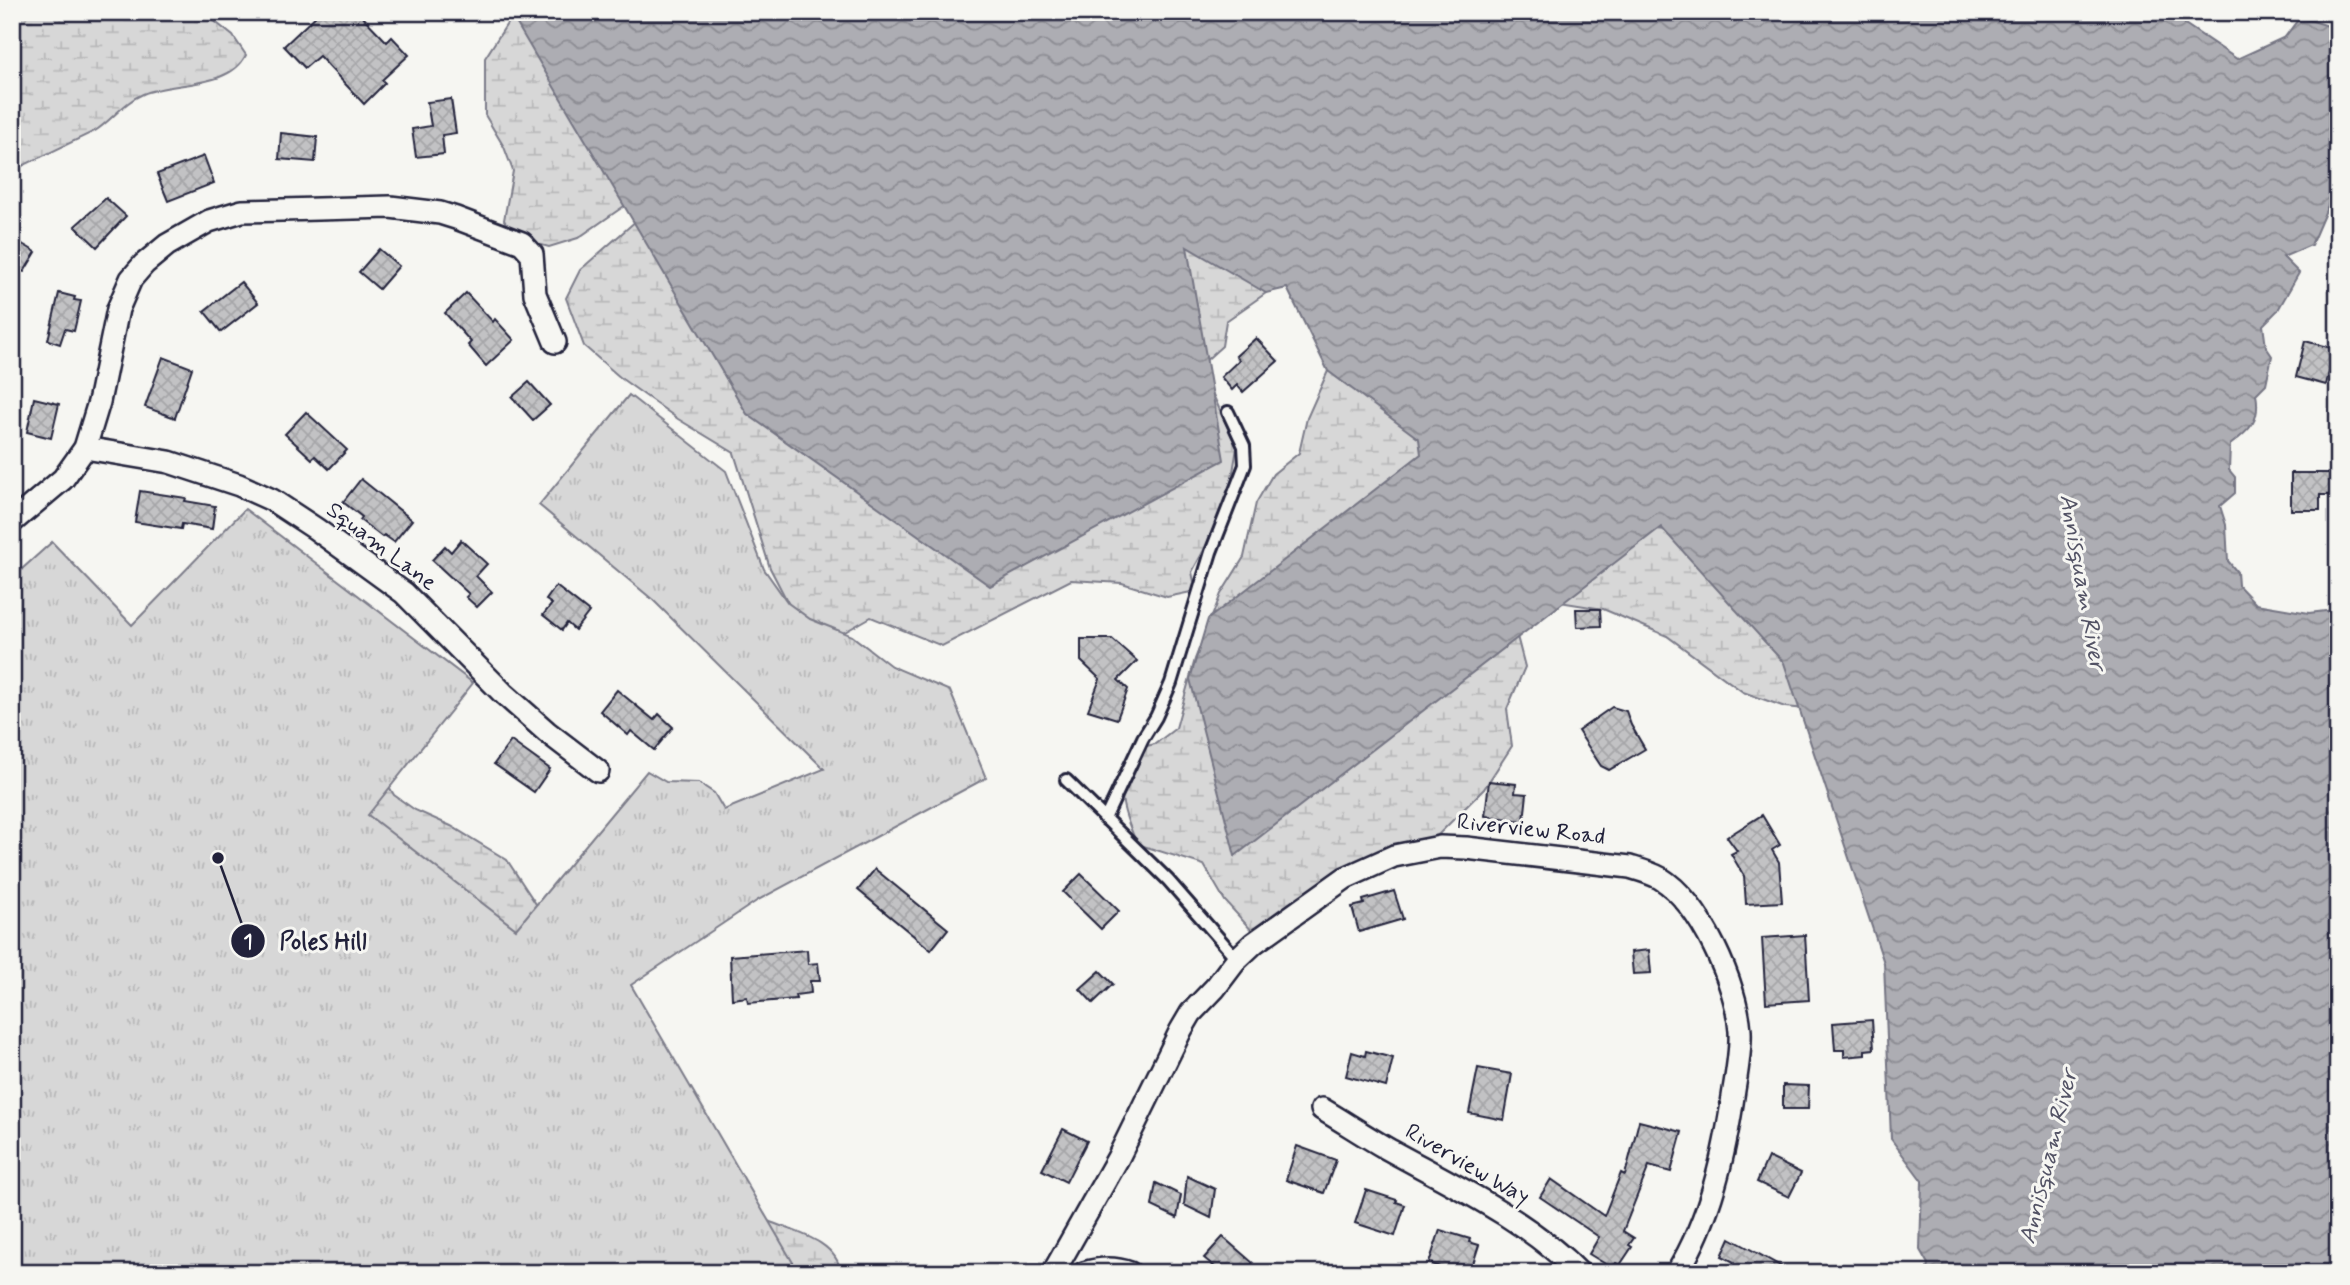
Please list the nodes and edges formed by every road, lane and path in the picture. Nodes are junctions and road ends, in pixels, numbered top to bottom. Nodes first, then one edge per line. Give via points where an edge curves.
1 (555, 342) dead end
2 (1228, 412) dead end
3 (85, 448) junction
4 (12, 522) edge
5 (598, 771) dead end
6 (1066, 780) dead end
7 (1105, 819) junction
8 (1237, 960) junction
9 (1322, 1109) dead end
10 (1053, 1273) edge
11 (1084, 1273) edge
12 (1130, 1273) edge
13 (1579, 1273) edge
14 (1677, 1273) edge

1 - 3 street via 535,294 532,254 522,243 440,213 413,209 242,211 186,232 131,279 118,309
2 - 7 lane via 1244,446 1245,465 1211,552 1171,684
3 - 4 street via 63,479
3 - 5 street, Squam Lane via 169,462 272,500 404,593 503,694
6 - 7 lane
7 - 8 lane via 1168,880
8 - 10 street, Riverview Road via 1181,1030 1118,1158
8 - 14 street, Riverview Road via 1345,878 1394,856 1440,847 1630,867 1660,878 1708,934 1728,983 1740,1032 1729,1130 1715,1188
9 - 13 street, Riverview Way via 1476,1196
11 - 12 street via 1101,1268

